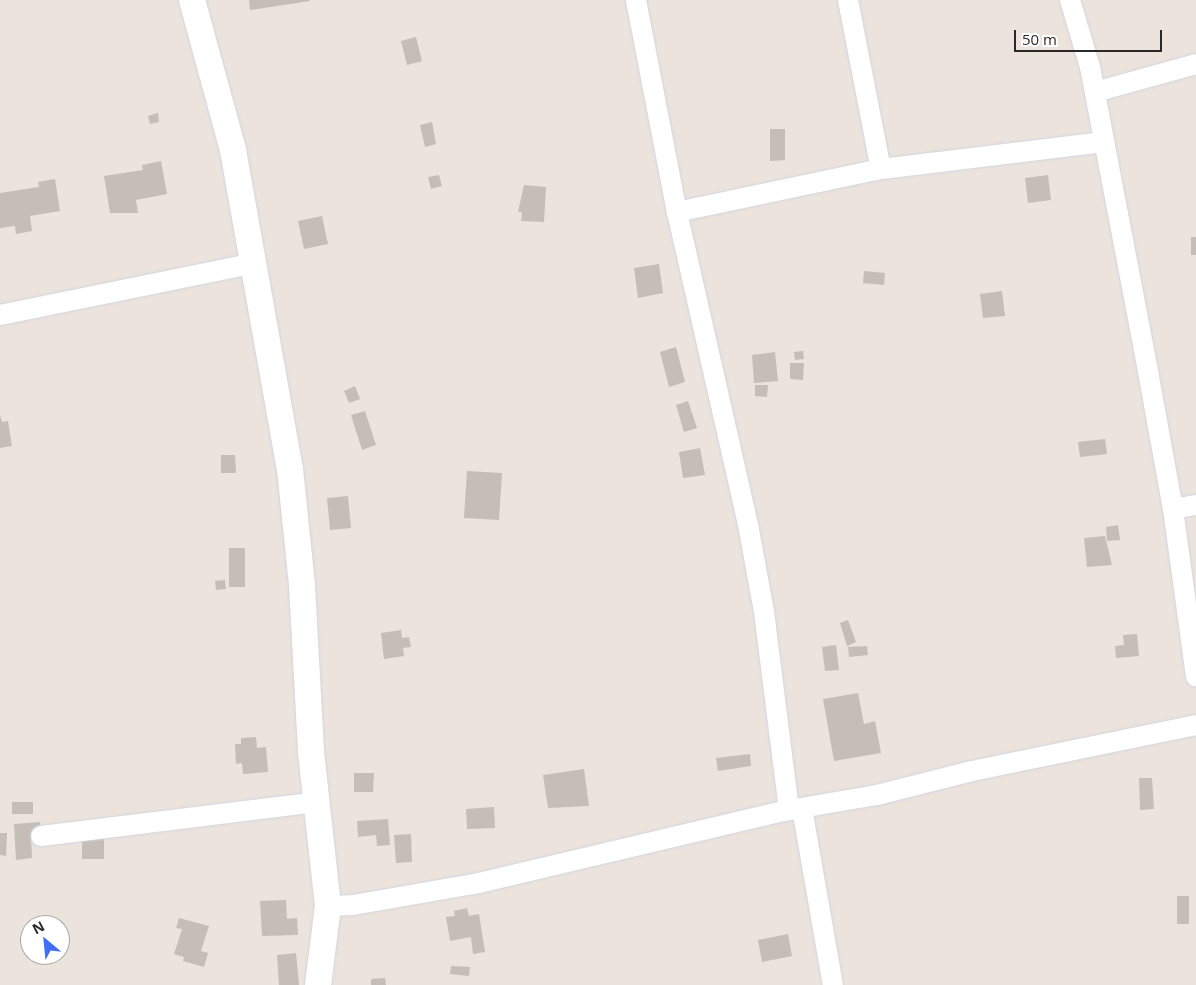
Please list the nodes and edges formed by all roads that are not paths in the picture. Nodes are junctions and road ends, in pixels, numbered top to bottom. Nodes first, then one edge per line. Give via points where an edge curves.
1 (192, 0) edge
2 (636, 0) edge
3 (848, 0) edge
4 (1070, 0) edge
5 (1196, 64) edge
6 (1095, 92) junction
7 (1104, 142) junction
8 (882, 169) junction
9 (677, 212) junction
10 (255, 263) junction
11 (0, 315) edge
12 (1196, 505) edge
13 (1173, 509) junction
14 (1196, 676) edge
15 (1196, 725) edge
16 (317, 802) junction
17 (796, 809) junction
18 (41, 836) dead end
19 (328, 906) junction
20 (318, 985) edge
21 (833, 985) edge

1 - 10 street via 233,150
2 - 9 street
3 - 8 street
4 - 6 street
5 - 6 street
6 - 7 street
7 - 8 street
7 - 13 street
8 - 9 street
9 - 17 street via 756,566
10 - 11 street
10 - 16 street via 291,478
12 - 13 street
13 - 14 street
15 - 17 street via 972,771 877,795
16 - 18 street
16 - 19 street
17 - 19 street via 479,883 353,905
17 - 21 street
19 - 20 street

